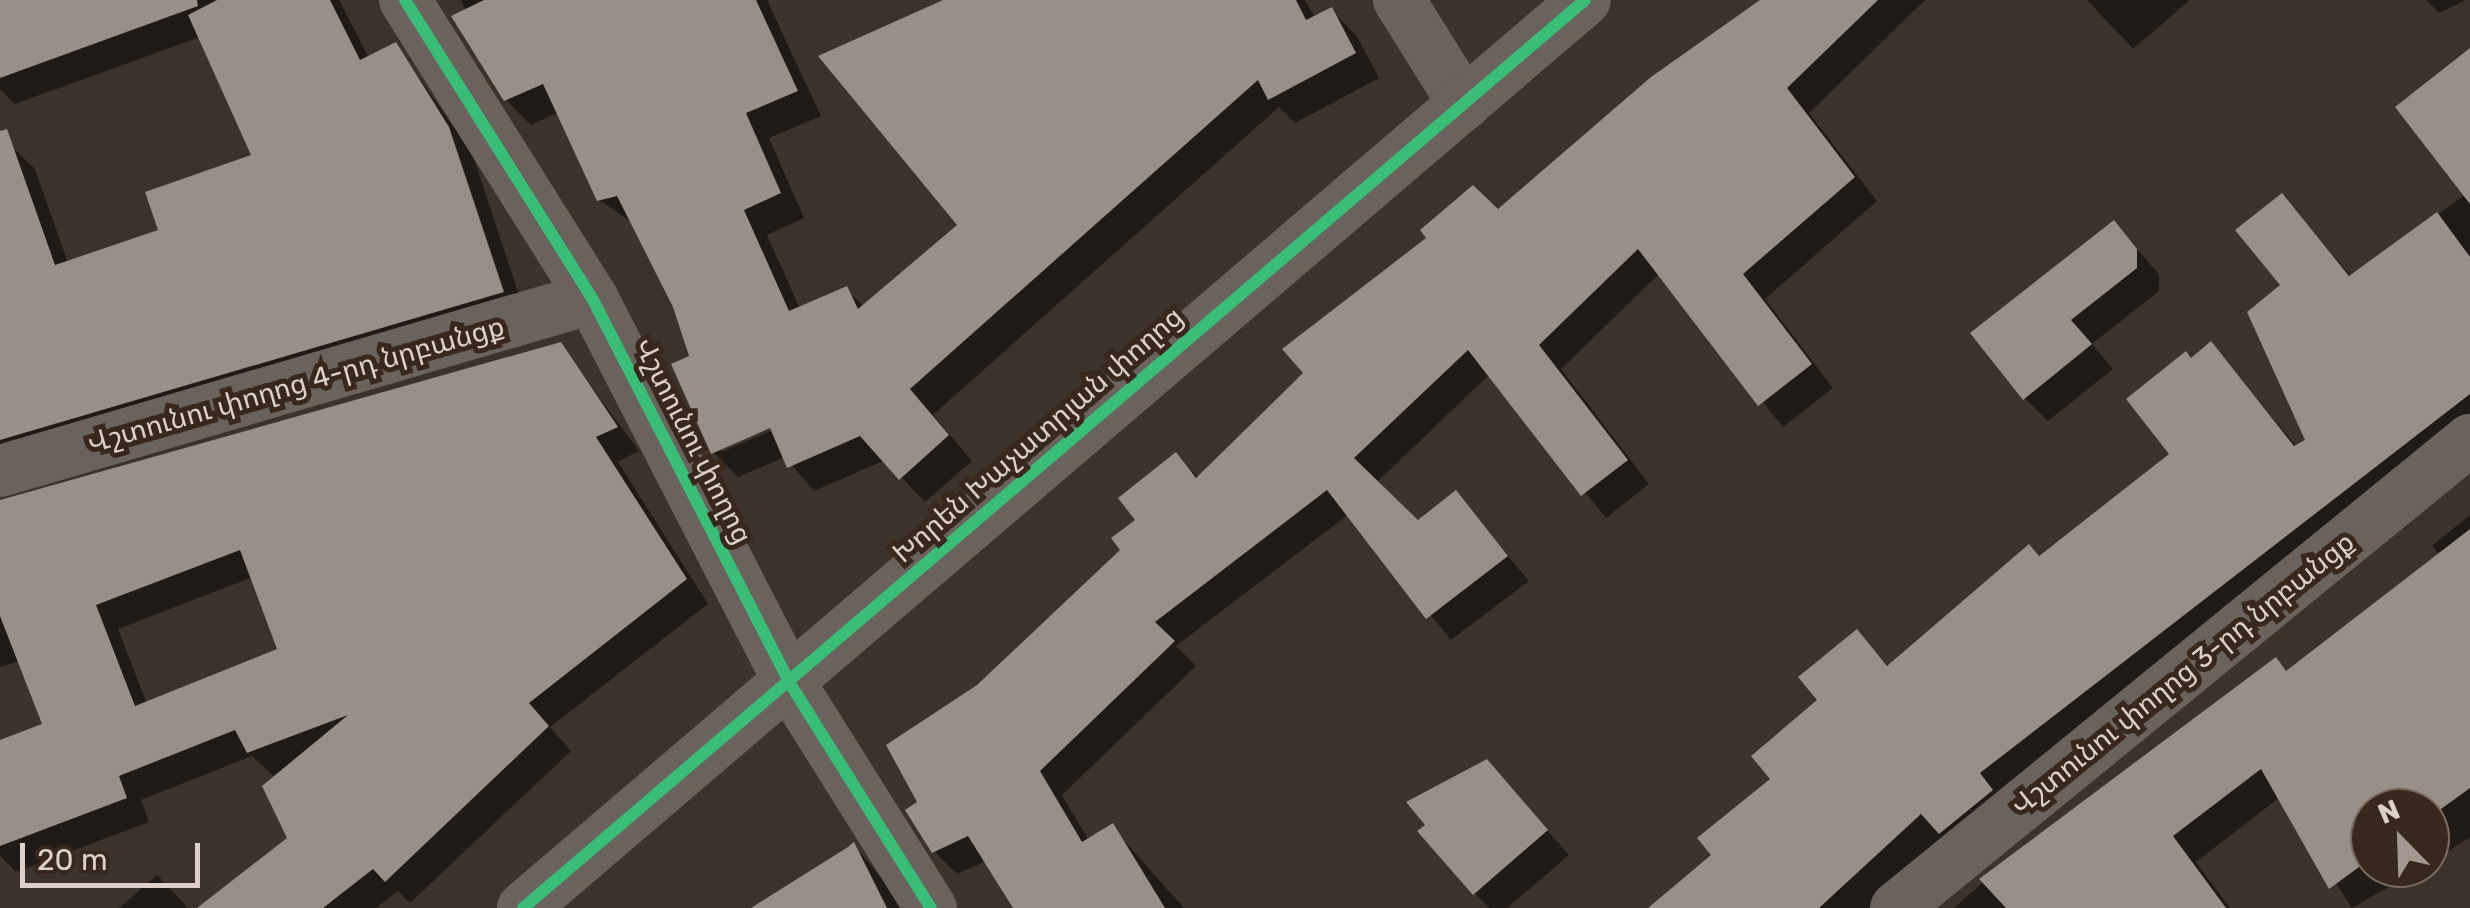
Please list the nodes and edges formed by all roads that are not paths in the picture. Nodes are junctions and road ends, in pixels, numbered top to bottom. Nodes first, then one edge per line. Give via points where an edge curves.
1 (405, 0) edge
2 (1399, 0) edge
3 (1585, 0) edge
4 (1464, 104) junction
5 (592, 298) junction
6 (2470, 440) edge
7 (0, 471) edge
8 (789, 682) junction
9 (523, 908) edge
10 (932, 908) edge
11 (1896, 908) edge

1 - 5 street, Վշտունու փողոց
2 - 4 street
3 - 4 street, Խորեն Խաչատրյան փողոց
4 - 8 street, Խորեն Խաչատրյան փողոց
5 - 7 street, Վշտունու փողոց 4-րդ նրբանցք
5 - 8 street, Վշտունու փողոց
6 - 11 street, Վշտունու փողոց 3-րդ նրբանցք
8 - 9 street, Խորեն Խաչատրյան փողոց
8 - 10 street, Վշտունու փողոց

